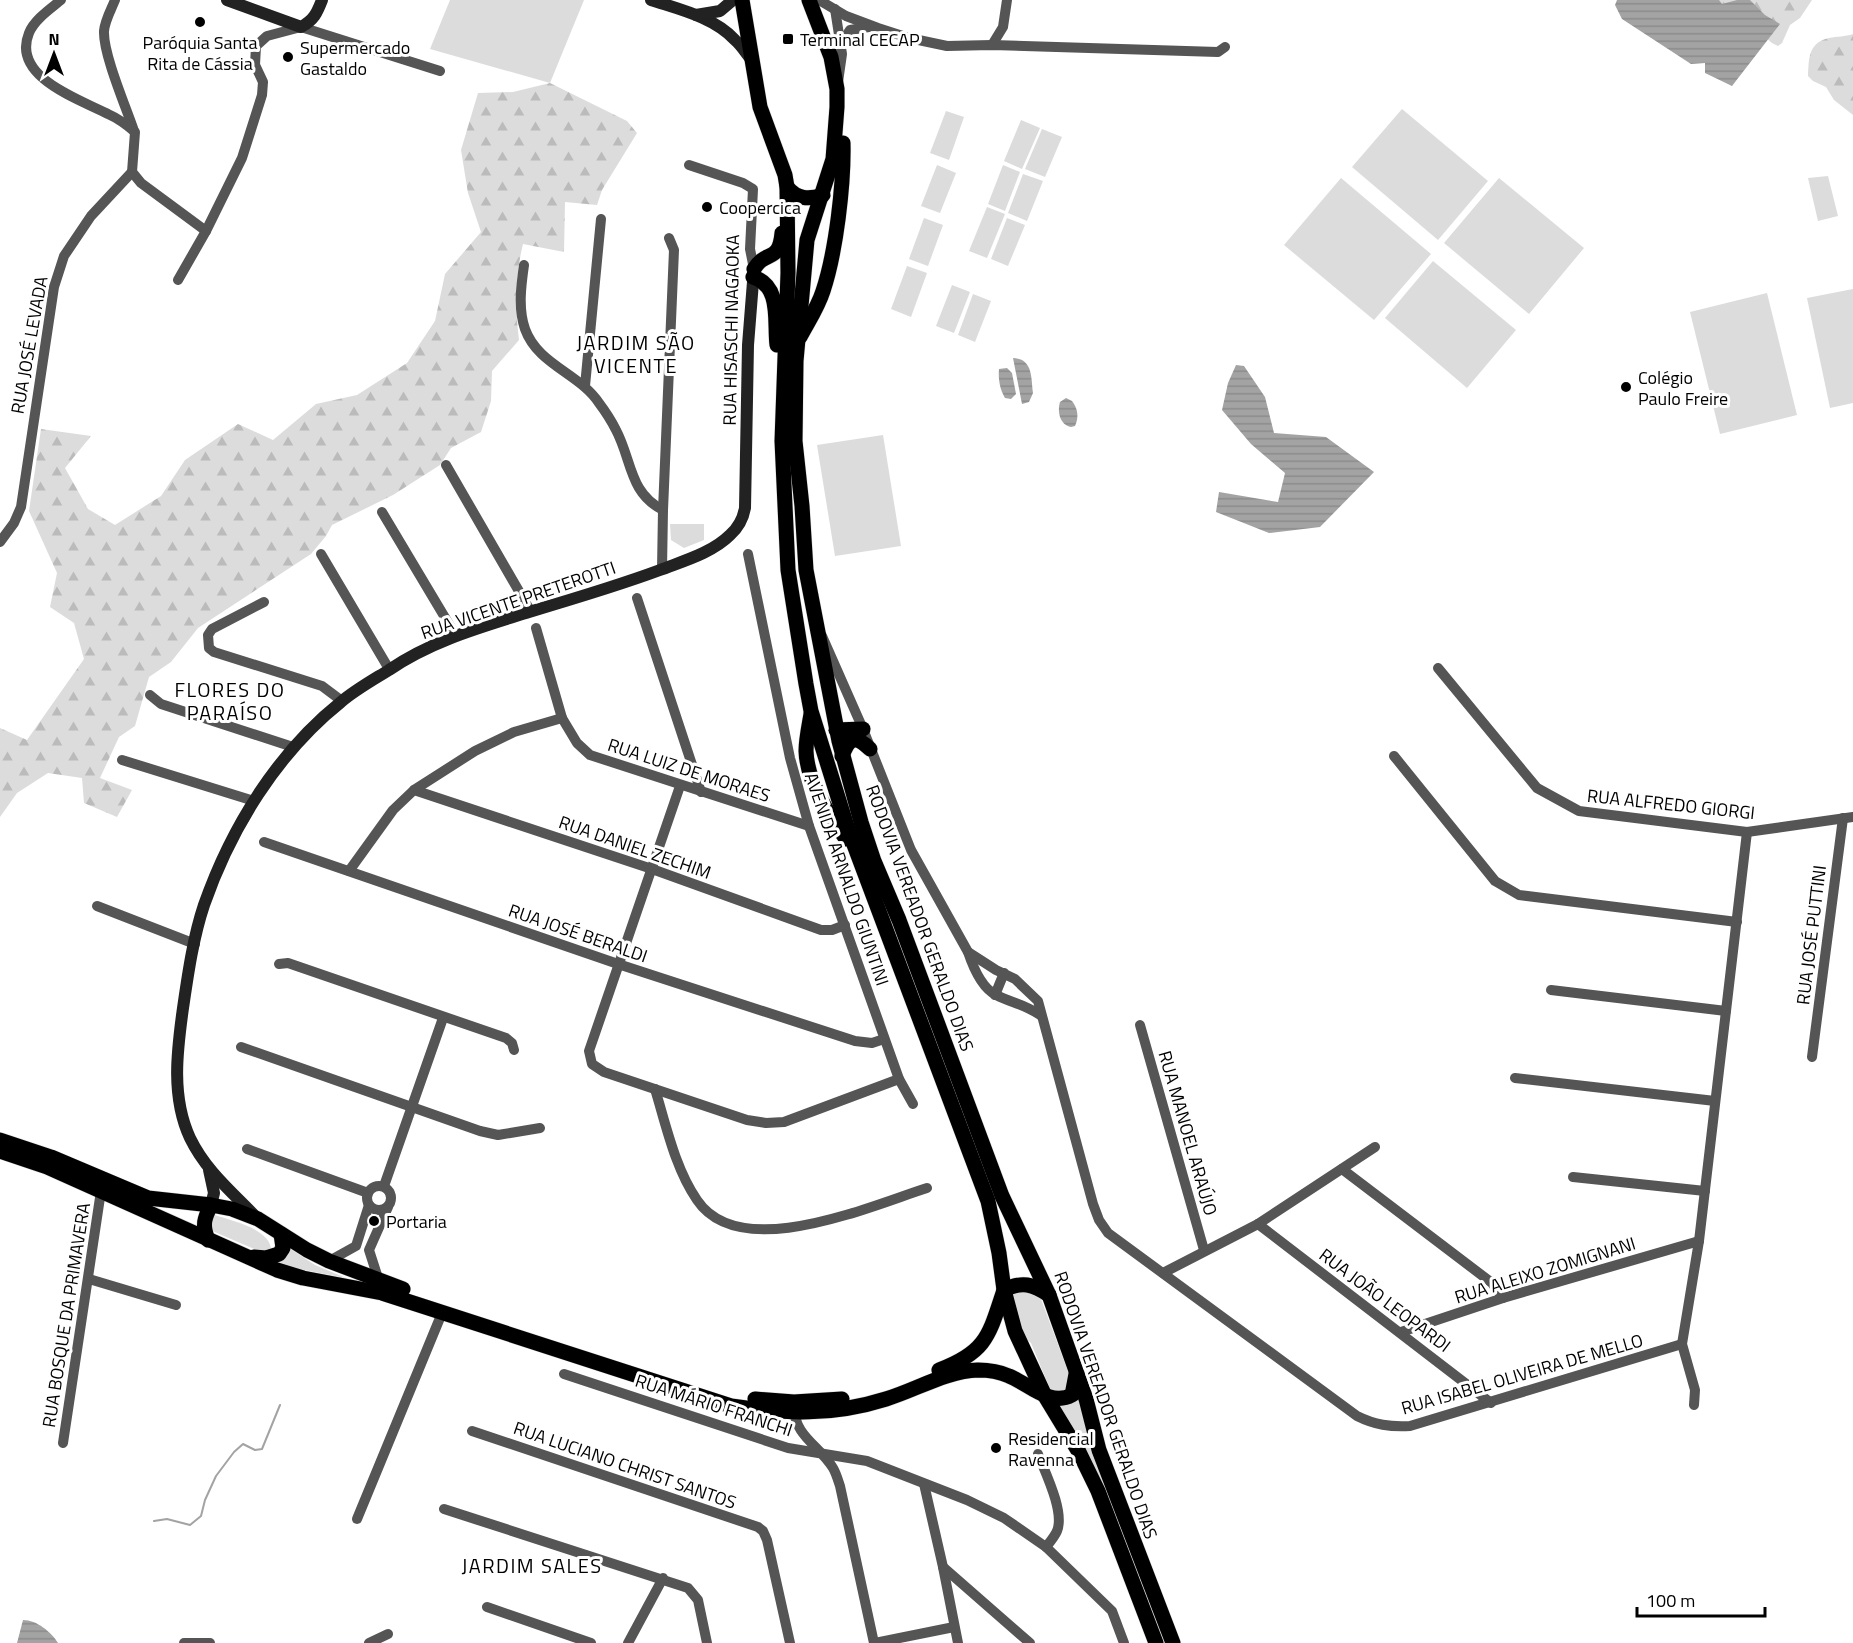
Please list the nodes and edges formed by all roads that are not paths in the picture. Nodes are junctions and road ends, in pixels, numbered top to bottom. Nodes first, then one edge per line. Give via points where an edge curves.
1 (60, 0) edge
2 (115, 0) edge
3 (227, 0) edge
4 (322, 0) edge
5 (651, 0) edge
6 (734, 0) edge
7 (742, 0) edge
8 (809, 0) edge
9 (819, 0) edge
10 (1007, 0) edge
11 (834, 5) edge
12 (696, 15) junction
13 (301, 27) junction
14 (878, 28) junction
15 (841, 44) junction
16 (992, 45) junction
17 (1225, 47) dead end
18 (750, 58) junction
19 (440, 71) dead end
20 (837, 87) junction
21 (837, 107) junction
22 (135, 132) junction
23 (689, 165) dead end
24 (132, 172) junction
25 (786, 187) junction
26 (823, 195) junction
27 (786, 216) junction
28 (600, 219) dead end
29 (206, 231) junction
30 (669, 238) dead end
31 (524, 266) dead end
32 (754, 273) junction
33 (178, 280) dead end
34 (797, 342) junction
35 (784, 361) junction
36 (585, 386) junction
37 (446, 465) dead end
38 (663, 510) junction
39 (382, 512) dead end
40 (730, 536) joint
41 (0, 542) edge
42 (321, 554) dead end
43 (748, 554) dead end
44 (662, 569) junction
45 (637, 597) dead end
46 (264, 602) dead end
47 (531, 612) junction
48 (816, 624) junction
49 (536, 628) dead end
50 (456, 636) junction
51 (800, 648) junction
52 (825, 665) junction
53 (1438, 668) dead end
54 (390, 669) junction
55 (150, 695) dead end
56 (342, 701) junction
57 (831, 702) junction
58 (810, 705) junction
59 (562, 718) junction
60 (863, 729) junction
61 (836, 730) junction
62 (294, 747) junction
63 (870, 749) junction
64 (806, 753) junction
65 (842, 756) junction
66 (1394, 756) dead end
67 (790, 758) junction
68 (122, 760) dead end
69 (804, 777) junction
70 (680, 786) junction
71 (414, 790) junction
72 (700, 792) junction
73 (254, 801) junction
74 (1848, 817) edge
75 (808, 826) junction
76 (1748, 832) junction
77 (264, 842) dead end
78 (856, 852) junction
79 (652, 869) junction
80 (349, 871) junction
81 (98, 906) dead end
82 (1737, 922) junction
83 (845, 926) junction
84 (195, 944) junction
85 (968, 952) junction
86 (279, 964) dead end
87 (618, 964) junction
88 (1004, 974) junction
89 (1551, 990) dead end
90 (994, 995) junction
91 (1726, 1011) junction
92 (1040, 1015) junction
93 (443, 1018) junction
94 (1140, 1025) dead end
95 (884, 1039) junction
96 (241, 1047) dead end
97 (514, 1050) dead end
98 (1812, 1057) dead end
99 (1515, 1078) dead end
100 (899, 1079) junction
101 (655, 1089) junction
102 (1715, 1101) junction
103 (913, 1104) dead end
104 (413, 1106) junction
105 (540, 1128) dead end
106 (0, 1140) edge
107 (1374, 1147) dead end
108 (247, 1149) dead end
109 (0, 1152) edge
110 (1342, 1169) junction
111 (209, 1170) junction
112 (1573, 1177) dead end
113 (384, 1186) junction
114 (927, 1188) dead end
115 (101, 1191) junction
116 (1705, 1191) junction
117 (368, 1193) junction
118 (211, 1205) junction
119 (369, 1205) junction
120 (388, 1208) junction
121 (258, 1219) junction
122 (1258, 1224) junction
123 (281, 1233) junction
124 (208, 1240) junction
125 (1699, 1241) junction
126 (356, 1246) junction
127 (369, 1250) junction
128 (1204, 1250) junction
129 (248, 1256) junction
130 (329, 1261) junction
131 (1163, 1273) junction
132 (89, 1279) junction
133 (380, 1281) junction
134 (1004, 1290) junction
135 (1049, 1295) junction
136 (1503, 1298) junction
137 (176, 1305) dead end
138 (442, 1313) junction
139 (1401, 1332) junction
140 (1682, 1344) junction
141 (1076, 1371) junction
142 (564, 1374) dead end
143 (1010, 1376) junction
144 (1046, 1396) junction
145 (1491, 1403) junction
146 (1694, 1404) dead end
147 (794, 1408) junction
148 (1064, 1428) junction
149 (472, 1431) dead end
150 (63, 1443) dead end
151 (820, 1452) junction
152 (1038, 1454) dead end
153 (924, 1484) junction
154 (444, 1509) dead end
155 (357, 1519) dead end
156 (1046, 1546) junction
157 (943, 1567) junction
158 (663, 1578) junction
159 (487, 1607) dead end
160 (954, 1627) junction
161 (388, 1634) dead end
162 (184, 1643) edge
163 (210, 1643) edge
164 (369, 1643) edge
165 (591, 1643) edge
166 (628, 1643) edge
167 (707, 1643) edge
168 (790, 1643) edge
169 (874, 1643) edge
170 (958, 1643) edge
171 (1030, 1643) edge
172 (1124, 1643) edge
173 (1156, 1643) edge
174 (1173, 1643) edge

1 - 22 street via 29,33 28,62 36,74 63,93 111,115
2 - 22 street via 104,32 106,48
3 - 13 street
4 - 13 street via 317,14
5 - 12 street
6 - 12 street via 720,11
7 - 18 main road, RODOVIA VEREADOR GERALDO DIAS
8 - 20 main road, RODOVIA VEREADOR GERALDO DIAS via 831,57
9 - 11 street
10 - 16 street via 1003,27
11 - 14 street
11 - 15 street
12 - 18 street via 735,39
13 - 19 street
13 - 29 street via 267,36 256,46 255,65 263,82 262,95 242,158
14 - 15 street via 850,30
14 - 16 street via 947,46
15 - 20 street
16 - 17 street via 1218,52
18 - 25 main road, RODOVIA VEREADOR GERALDO DIAS via 760,107
20 - 21 main road, RODOVIA VEREADOR GERALDO DIAS
21 - 26 main road, RODOVIA VEREADOR GERALDO DIAS via 833,159
21 - 34 main road via 844,157 834,245 823,291
22 - 24 street
23 - 32 street, RUA HISASCHI NAGAOKA via 753,189 750,249
24 - 29 street
24 - 41 street, RUA JOSÉ LEVADA via 91,216 64,256 54,287 21,507
25 - 26 main road via 798,197
25 - 27 main road, RODOVIA VEREADOR GERALDO DIAS
26 - 34 main road, RODOVIA VEREADOR GERALDO DIAS via 807,240
27 - 32 main road via 778,252 758,262
27 - 35 main road, RODOVIA VEREADOR GERALDO DIAS
28 - 36 street
29 - 33 street
30 - 38 street via 674,250
31 - 36 street via 522,312 531,341 547,360
32 - 35 main road via 771,291 776,343
32 - 40 street, RUA HISASCHI NAGAOKA via 748,345 745,508
34 - 48 main road, RODOVIA VEREADOR GERALDO DIAS via 795,441 806,570
35 - 51 main road, RODOVIA VEREADOR GERALDO DIAS via 782,441 788,570
36 - 38 street via 617,430 637,487 651,504
37 - 47 street
38 - 44 street
39 - 50 street
40 - 44 street, RUA VICENTE PRETEROTTI via 692,558
42 - 54 street
43 - 67 street, AVENIDA ARNALDO GIUNTINI
44 - 47 street, RUA VICENTE PRETEROTTI
45 - 72 street
46 - 56 street via 212,629 208,635 209,648 322,686
47 - 50 street, RUA VICENTE PRETEROTTI
48 - 52 main road, RODOVIA VEREADOR GERALDO DIAS
48 - 60 street
49 - 59 street, RUA LUIZ DE MORAES
50 - 54 street, RUA VICENTE PRETEROTTI via 419,651
51 - 52 main road via 811,665
51 - 58 main road, RODOVIA VEREADOR GERALDO DIAS
52 - 57 main road, RODOVIA VEREADOR GERALDO DIAS
53 - 76 street, RUA ALFREDO GIORGI via 1537,788 1579,811
54 - 56 street, RUA VICENTE PRETEROTTI
55 - 62 street via 161,704
56 - 62 street, RUA VICENTE PRETEROTTI
57 - 58 main road via 824,698
57 - 61 main road, RODOVIA VEREADOR GERALDO DIAS
58 - 64 main road
58 - 78 main road, RODOVIA VEREADOR GERALDO DIAS
59 - 70 street, RUA LUIZ DE MORAES via 577,743 590,755
59 - 71 street via 514,732 485,746
60 - 61 main road
60 - 63 street
61 - 65 main road, RODOVIA VEREADOR GERALDO DIAS
62 - 73 street, RUA VICENTE PRETEROTTI
63 - 65 main road via 857,739 851,740
63 - 85 street via 911,850
64 - 67 street
64 - 69 main road
65 - 135 main road, RODOVIA VEREADOR GERALDO DIAS via 874,861 1002,1196
66 - 82 street via 1495,881 1519,895
67 - 69 street, AVENIDA ARNALDO GIUNTINI
68 - 73 street
69 - 75 street, AVENIDA ARNALDO GIUNTINI
69 - 78 main road
70 - 72 street, RUA LUIZ DE MORAES
70 - 79 street
71 - 79 street, RUA DANIEL ZECHIM
71 - 80 street via 393,810
72 - 75 street, RUA LUIZ DE MORAES
73 - 84 street, RUA VICENTE PRETEROTTI via 222,858
74 - 76 street, RUA ALFREDO GIORGI
74 - 98 street, RUA JOSÉ PUTTINI
75 - 83 street, AVENIDA ARNALDO GIUNTINI
76 - 82 street
77 - 80 street, RUA JOSÉ BERALDI
78 - 134 main road, RODOVIA VEREADOR GERALDO DIAS via 988,1201
79 - 83 street, RUA DANIEL ZECHIM via 821,930
79 - 87 street
80 - 87 street, RUA JOSÉ BERALDI
81 - 84 street
82 - 91 street
83 - 95 street, AVENIDA ARNALDO GIUNTINI
84 - 111 street, RUA VICENTE PRETEROTTI via 180,1029 176,1080 190,1137
85 - 88 street, RUA ISABEL OLIVEIRA DE MELLO
85 - 90 street
86 - 93 street via 288,963
87 - 95 street, RUA JOSÉ BERALDI via 855,1041 872,1043
87 - 101 street via 589,1051 590,1059 604,1072
88 - 90 street
88 - 92 street, RUA ISABEL OLIVEIRA DE MELLO via 1024,986 1038,1001
89 - 91 street
90 - 92 street via 1027,1006
91 - 102 street
92 - 131 street, RUA ISABEL OLIVEIRA DE MELLO via 1099,1220 1108,1233
93 - 97 street via 506,1038
93 - 104 street
94 - 128 street, RUA MANOEL ARAÚJO
95 - 100 street, AVENIDA ARNALDO GIUNTINI
96 - 104 street
99 - 102 street
100 - 101 street via 783,1122 766,1123
100 - 103 street, AVENIDA ARNALDO GIUNTINI
101 - 114 street via 669,1137 697,1200 709,1214 727,1224 790,1228
102 - 116 street
104 - 105 street via 498,1135
104 - 113 street
106 - 118 main road via 148,1198
107 - 110 street
108 - 117 street
109 - 115 main road
110 - 122 street
110 - 136 street via 1492,1283
111 - 118 street, RUA VICENTE PRETEROTTI via 214,1193
111 - 121 street, RUA VICENTE PRETEROTTI
112 - 116 street
113 - 117 street via 375,1186
113 - 120 street via 392,1196
115 - 124 main road
115 - 132 street, RUA BOSQUE DA PRIMAVERA
116 - 125 street
117 - 119 street
118 - 121 main road
118 - 124 main road via 203,1221
119 - 120 street via 376,1210
119 - 126 street
120 - 127 street
121 - 123 main road
122 - 128 street
122 - 139 street, RUA JOÃO LEOPARDI
123 - 129 main road via 283,1248 279,1254 266,1258
123 - 130 main road
124 - 129 main road
125 - 136 street, RUA ALEIXO ZOMIGNANI
125 - 140 street
126 - 127 street
126 - 130 street
127 - 133 street
128 - 131 street
129 - 138 main road via 303,1278 382,1293
130 - 133 main road
131 - 145 street, RUA ISABEL OLIVEIRA DE MELLO via 1357,1416 1374,1424 1410,1426
132 - 137 street
132 - 150 street, RUA BOSQUE DA PRIMAVERA
133 - 147 main road via 687,1383
134 - 135 main road via 1023,1283
134 - 144 main road, RODOVIA VEREADOR GERALDO DIAS via 1015,1331
134 - 147 main road via 989,1334 964,1359 863,1396
135 - 141 main road, RODOVIA VEREADOR GERALDO DIAS
136 - 139 street, RUA ALEIXO ZOMIGNANI
138 - 147 main road via 731,1406
138 - 155 street
139 - 145 street, RUA JOÃO LEOPARDI
140 - 145 street, RUA ISABEL OLIVEIRA DE MELLO
140 - 146 street via 1695,1390
141 - 144 main road via 1072,1395 1058,1399
141 - 174 main road, RODOVIA VEREADOR GERALDO DIAS via 1099,1450
142 - 151 street, RUA MÁRIO FRANCHI via 788,1448
143 - 144 main road
143 - 147 main road via 967,1371 852,1408
143 - 148 main road
144 - 148 main road, RODOVIA VEREADOR GERALDO DIAS
147 - 151 street via 801,1431
148 - 173 main road, RODOVIA VEREADOR GERALDO DIAS via 1098,1491
149 - 168 street, RUA LUCIANO CHRIST SANTOS via 755,1526 766,1535
151 - 153 street, RUA MÁRIO FRANCHI via 867,1461
151 - 169 street via 833,1467 840,1486
152 - 156 street via 1060,1520
153 - 156 street, RUA MÁRIO FRANCHI via 1004,1518
153 - 157 street
154 - 158 street
156 - 172 street, RUA MÁRIO FRANCHI via 1112,1611
157 - 160 street
157 - 171 street
158 - 166 street
158 - 167 street via 688,1588 698,1600
159 - 165 street
160 - 169 street
160 - 170 street
161 - 164 street
162 - 163 street

